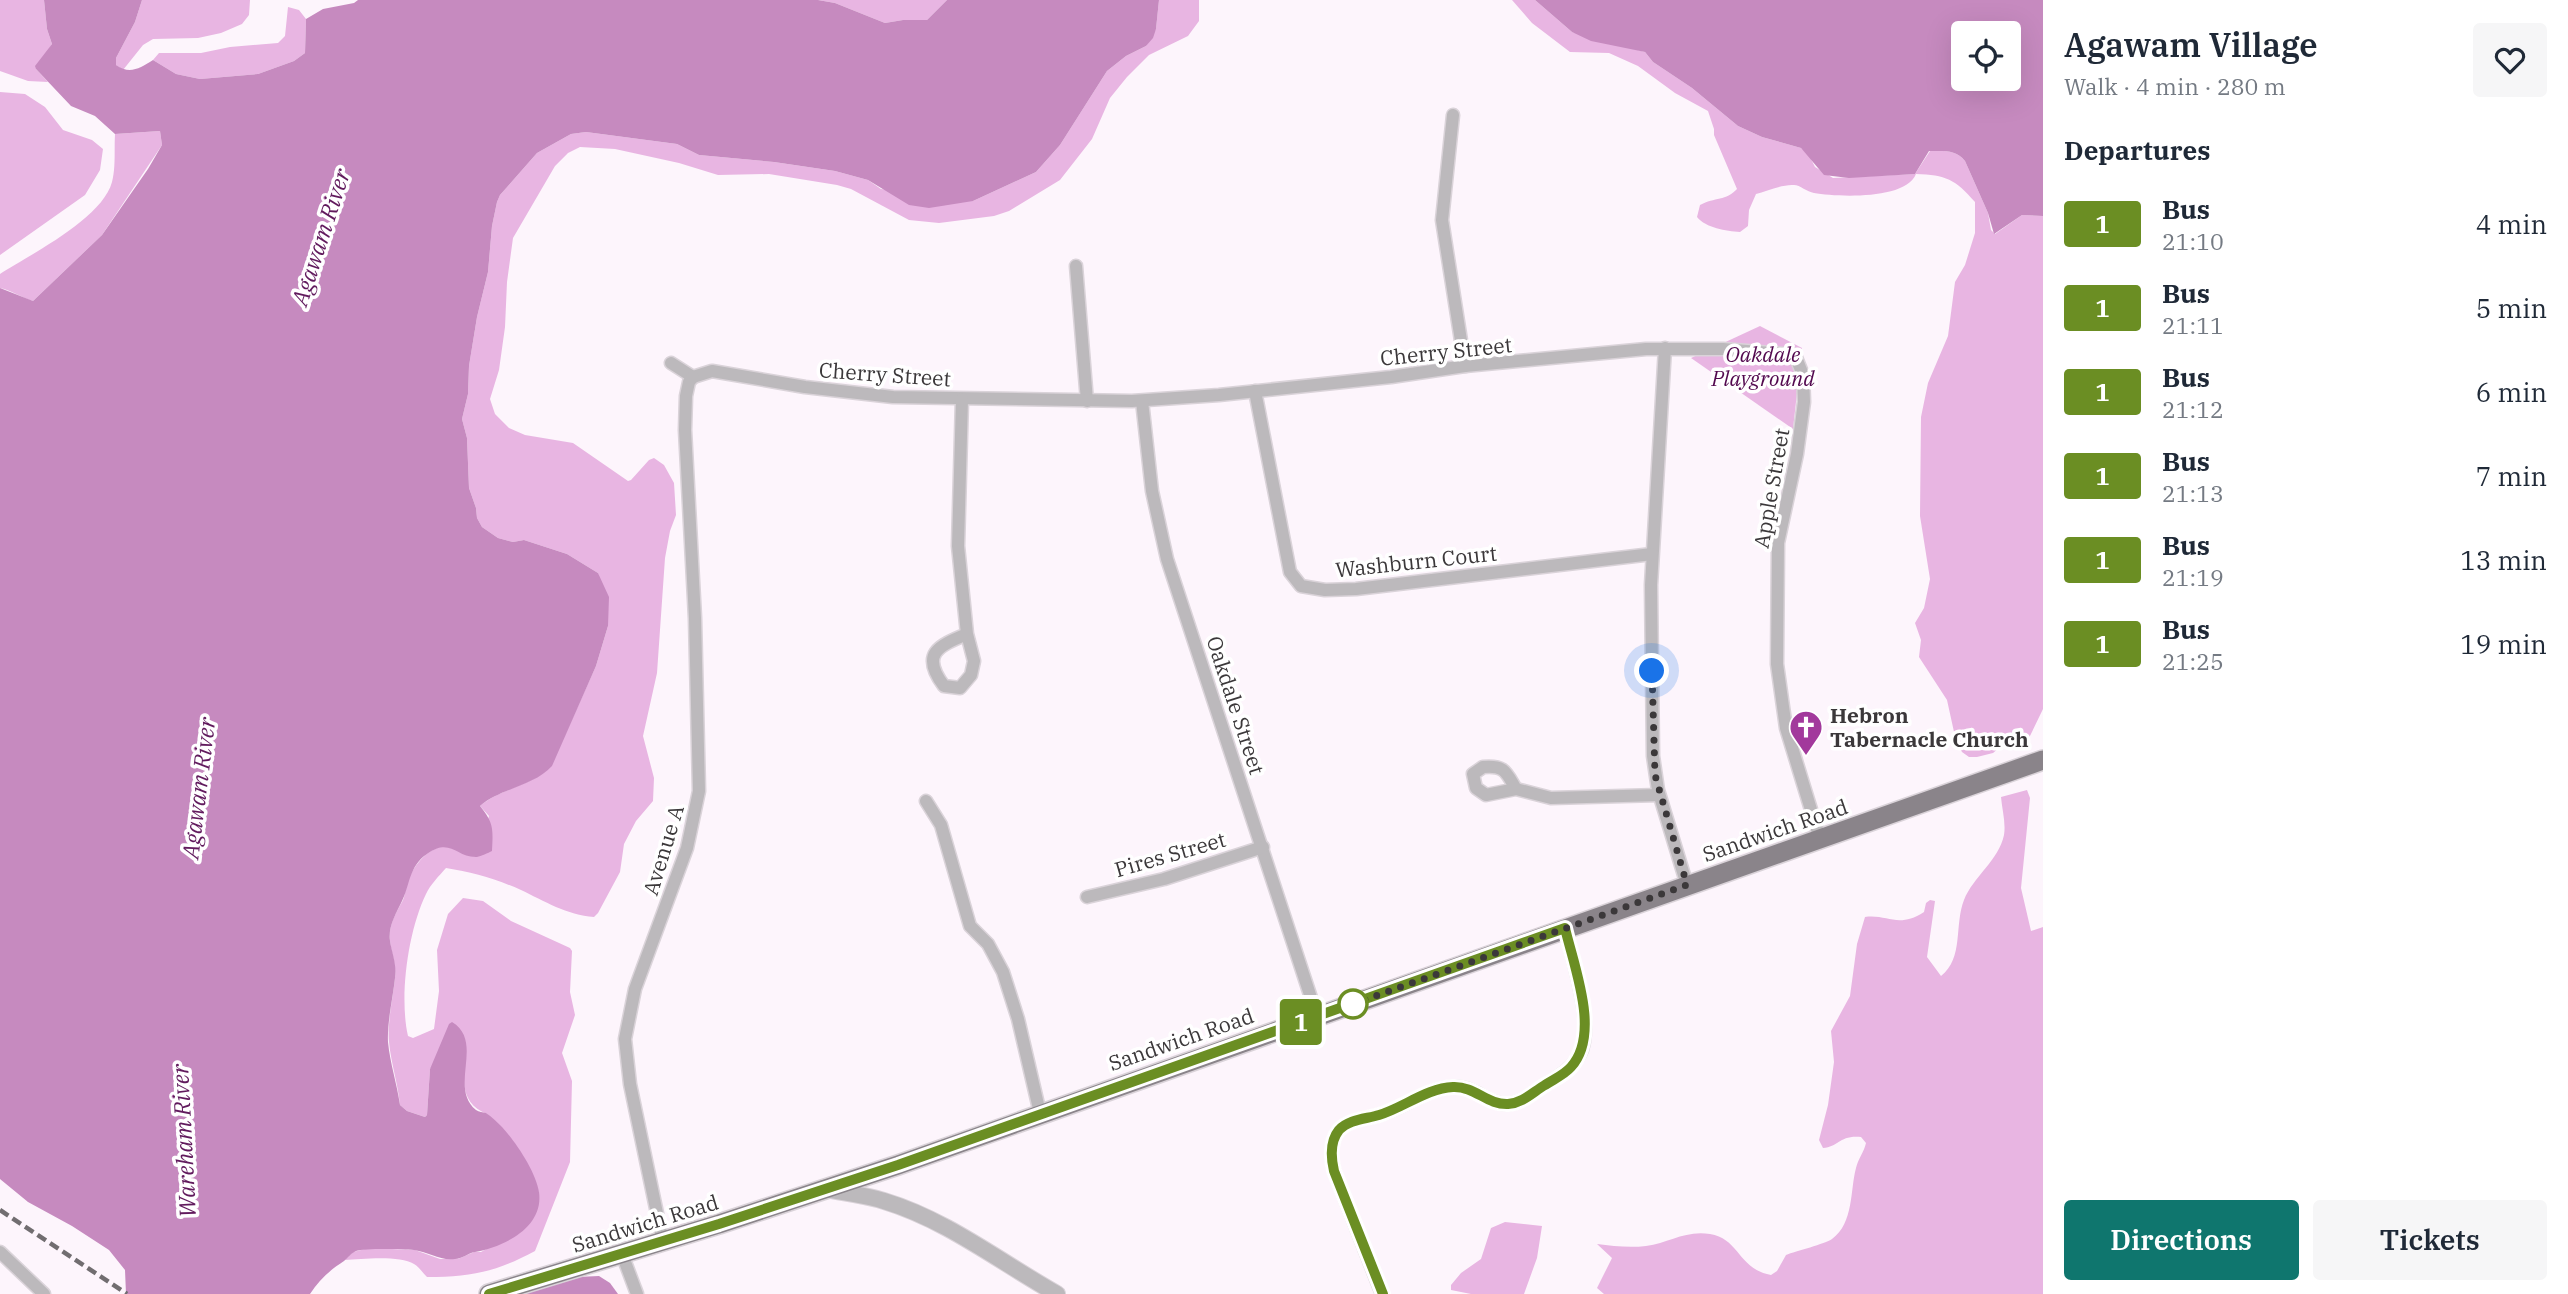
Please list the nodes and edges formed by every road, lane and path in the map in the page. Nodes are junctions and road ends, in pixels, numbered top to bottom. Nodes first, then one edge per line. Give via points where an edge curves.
1 (1453, 115) dead end
2 (1076, 266) dead end
3 (1665, 348) junction
4 (671, 363) dead end
5 (1465, 366) junction
6 (693, 377) junction
7 (1255, 391) junction
8 (962, 399) junction
9 (1087, 401) junction
10 (1142, 401) junction
11 (1652, 554) junction
12 (967, 634) dead end
13 (2043, 760) edge
14 (1516, 789) dead end
15 (1660, 795) junction
16 (926, 801) dead end
17 (1819, 839) junction
18 (1263, 847) junction
19 (1687, 885) junction
20 (1087, 897) dead end
21 (1565, 928) junction
22 (1317, 1016) junction
23 (1040, 1113) junction
24 (825, 1189) junction
25 (663, 1241) junction
26 (0, 1252) edge
27 (622, 1254) junction
28 (44, 1294) edge
29 (489, 1294) edge
30 (637, 1294) edge
31 (1057, 1294) edge
32 (1382, 1294) edge

1 - 5 street via 1443,220
2 - 9 street
3 - 5 street, Cherry Street
3 - 11 street
3 - 17 street, Apple Street via 1786,353 1795,355 1801,366 1801,428 1778,543 1777,664 1788,735
4 - 6 street
5 - 7 street, Cherry Street
6 - 8 street, Cherry Street via 712,371 863,395
6 - 25 street, Avenue A via 687,390 685,430 699,791 687,848 635,989 625,1039
7 - 10 street, Cherry Street
7 - 11 street, Washburn Court via 1290,572 1308,589 1340,590
8 - 9 street, Cherry Street
8 - 12 street via 958,546
9 - 10 street, Cherry Street
10 - 18 street, Oakdale Street via 1152,491 1167,559
11 - 15 street via 1653,756
13 - 17 main road, Sandwich Road
14 - 15 street via 1551,798
15 - 19 street
16 - 23 street via 941,825 970,926 994,953 1012,995
17 - 19 main road, Sandwich Road
18 - 20 street, Pires Street via 1164,879
18 - 22 street, Oakdale Street
19 - 21 main road, Sandwich Road
21 - 22 main road, Sandwich Road
21 - 32 street via 1586,1033 1584,1046 1570,1068 1515,1103 1494,1103 1474,1090 1449,1087 1352,1122 1336,1135 1334,1171
22 - 23 main road, Sandwich Road
23 - 24 main road, Sandwich Road
24 - 25 main road, Sandwich Road
24 - 31 street via 884,1201 919,1214
25 - 27 main road, Sandwich Road
26 - 28 street
27 - 29 main road, Sandwich Road
27 - 30 street

